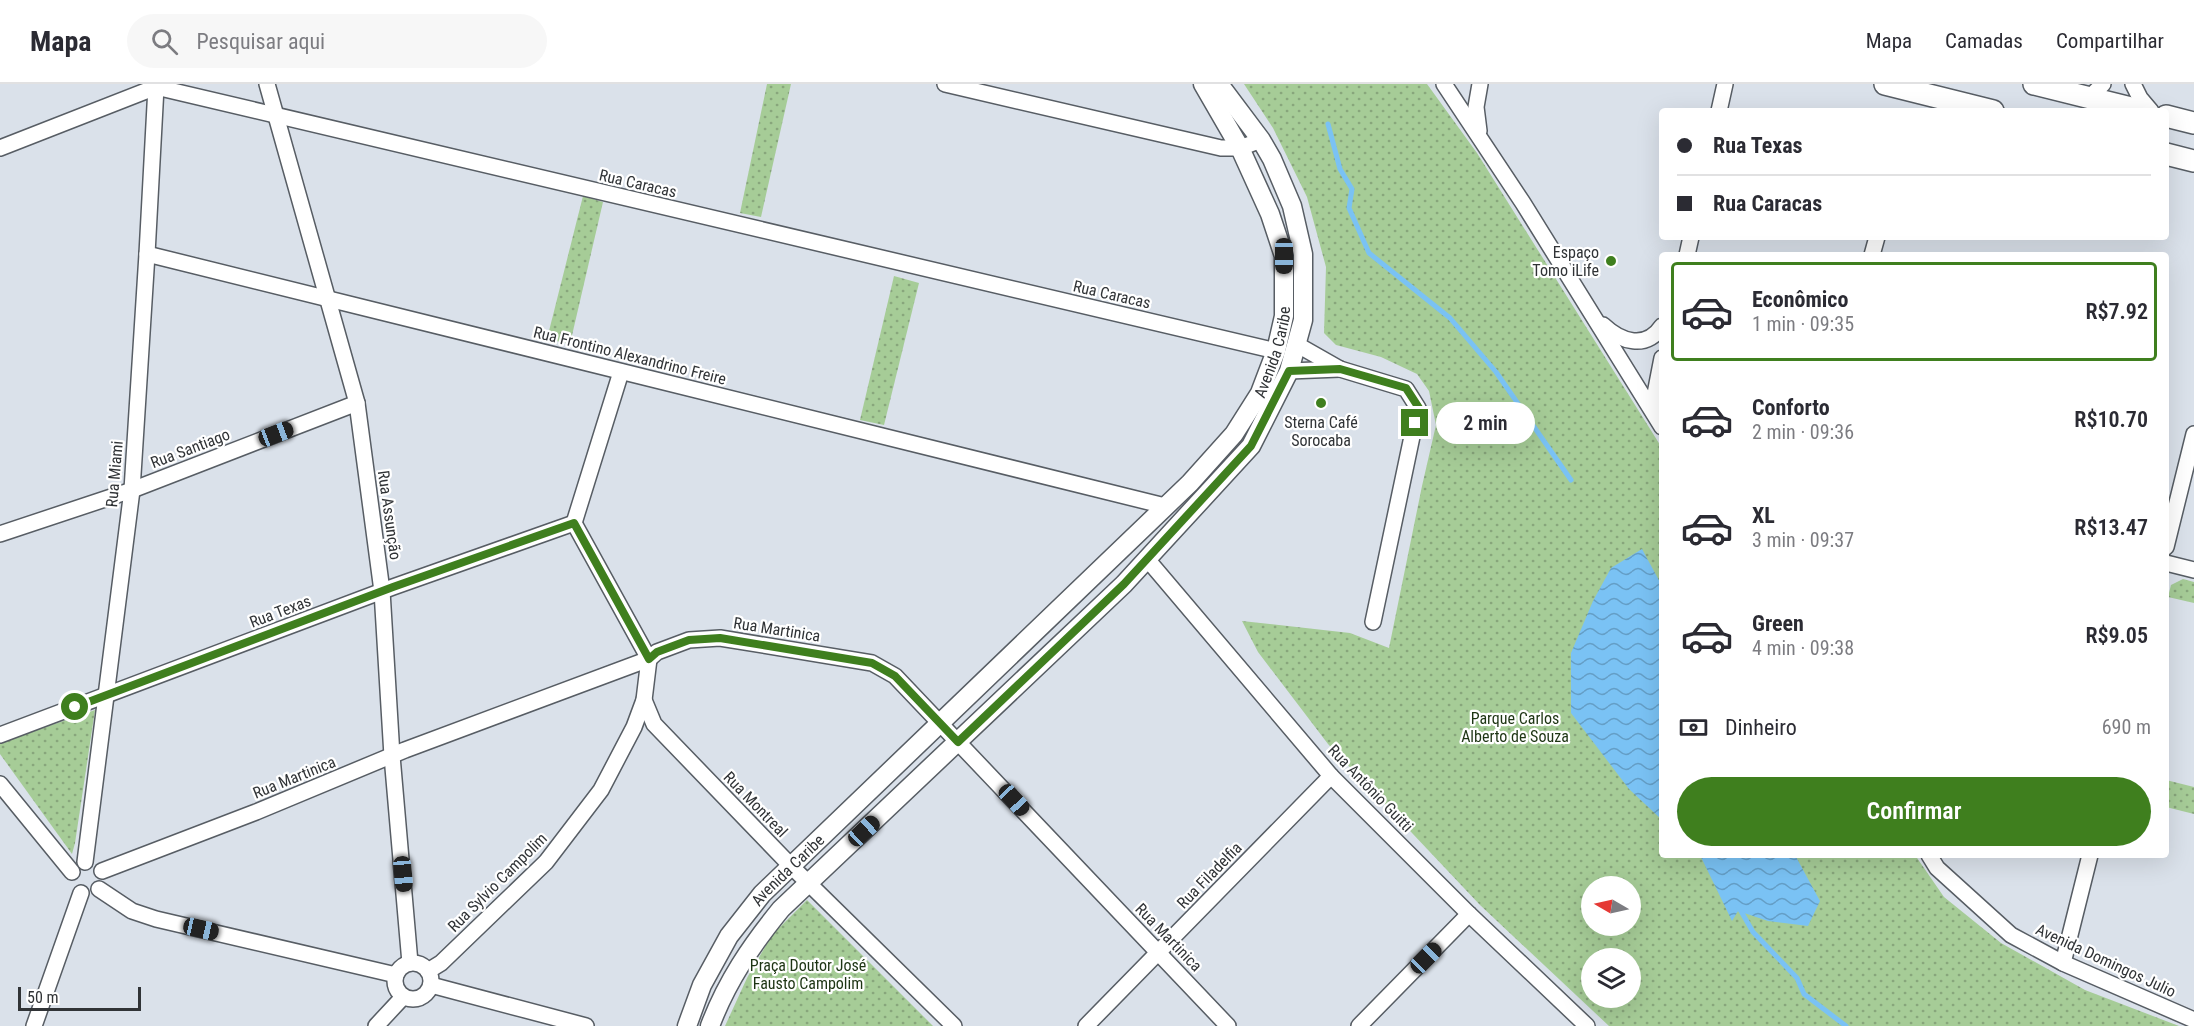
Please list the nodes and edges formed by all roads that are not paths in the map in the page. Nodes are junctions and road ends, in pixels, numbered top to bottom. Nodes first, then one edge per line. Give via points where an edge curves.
1 (267, 84) edge
2 (945, 84) edge
3 (1203, 84) edge
4 (1219, 84) edge
5 (1444, 84) edge
6 (1480, 84) edge
7 (1725, 84) edge
8 (1885, 84) edge
9 (2034, 84) edge
10 (2133, 84) edge
11 (156, 87) junction
12 (2096, 91) edge
13 (1720, 108) edge
14 (1981, 108) edge
15 (2136, 108) edge
16 (2148, 108) edge
17 (275, 116) junction
18 (2169, 117) edge
19 (2194, 123) edge
20 (1480, 136) junction
21 (1261, 140) junction
22 (0, 148) edge
23 (1240, 148) junction
24 (2169, 155) edge
25 (2194, 161) edge
26 (147, 255) junction
27 (329, 299) junction
28 (1590, 313) junction
29 (1659, 330) edge
30 (1296, 344) junction
31 (1276, 351) junction
32 (1340, 369) junction
33 (1289, 371) junction
34 (621, 372) junction
35 (1659, 373) edge
36 (357, 403) junction
37 (1659, 416) edge
38 (1659, 421) edge
39 (2194, 434) edge
40 (132, 490) junction
41 (1104, 491) junction
42 (1165, 506) junction
43 (1150, 522) junction
44 (574, 523) junction
45 (0, 534) edge
46 (2169, 535) edge
47 (1163, 541) junction
48 (1129, 542) junction
49 (1146, 560) junction
50 (2169, 564) edge
51 (2194, 570) edge
52 (382, 591) junction
53 (1373, 622) dead end
54 (649, 659) junction
55 (107, 695) junction
56 (644, 700) junction
57 (940, 724) junction
58 (0, 735) edge
59 (958, 742) junction
60 (392, 756) junction
61 (1331, 776) junction
62 (0, 784) edge
63 (1931, 858) edge
64 (2089, 858) edge
65 (85, 862) junction
66 (791, 866) junction
67 (102, 871) junction
68 (72, 872) junction
69 (809, 884) junction
70 (99, 889) junction
71 (81, 893) junction
72 (1469, 914) junction
73 (1158, 952) junction
74 (410, 963) junction
75 (2063, 963) junction
76 (396, 975) junction
77 (430, 978) junction
78 (404, 997) junction
79 (2194, 1020) edge
80 (34, 1026) edge
81 (376, 1026) edge
82 (586, 1026) edge
83 (687, 1026) edge
84 (710, 1026) edge
85 (954, 1026) edge
86 (1086, 1026) edge
87 (1228, 1026) edge
88 (1359, 1026) edge
89 (1587, 1026) edge

1 - 17 street, Rua Assunção
2 - 23 street via 1221,148
3 - 23 street, Avenida Caribe
4 - 21 street, Avenida Caribe
5 - 20 street
6 - 20 street via 1476,107
7 - 13 street
8 - 14 main road
9 - 12 main road
10 - 16 street
11 - 17 street, Rua Caracas
11 - 22 street
11 - 26 street, Rua Miami
12 - 15 main road
17 - 27 street, Rua Assunção
17 - 31 street, Rua Caracas
18 - 19 main road
20 - 28 street
21 - 23 street
21 - 30 street, Avenida Caribe via 1292,206 1303,254 1303,320
23 - 31 street, Avenida Caribe via 1284,256 1284,316
24 - 25 main road
26 - 27 street, Rua Frontino Alexandrino Freire
26 - 40 street, Rua Miami
27 - 34 street, Rua Frontino Alexandrino Freire
27 - 36 street, Rua Assunção
28 - 29 street via 1623,340 1638,341
28 - 38 street
30 - 32 street
30 - 33 street, Avenida Caribe
31 - 42 street, Avenida Caribe via 1260,393 1234,434
32 - 33 street
32 - 53 street via 1406,388 1419,408
33 - 47 street, Avenida Caribe via 1251,446
34 - 41 street, Rua Frontino Alexandrino Freire
34 - 44 street
35 - 37 street via 1655,393
36 - 40 street, Rua Santiago
36 - 52 street, Rua Assunção
39 - 46 street
40 - 45 street, Rua Santiago
40 - 55 street, Rua Miami
41 - 42 street, Rua Frontino Alexandrino Freire
41 - 43 street, Rua Frontino Alexandrino Freire via 1128,502
42 - 43 street, Avenida Caribe
43 - 47 street via 1162,529
43 - 48 street, Avenida Caribe
44 - 52 street, Rua Texas
44 - 54 street
47 - 49 street, Avenida Caribe
48 - 49 street via 1132,557
48 - 57 street, Avenida Caribe
49 - 59 street, Avenida Caribe
49 - 61 street, Rua Antônio Guitti
50 - 51 street
52 - 55 street, Rua Texas
52 - 60 street, Rua Assunção
54 - 56 street, Rua Sylvio Campolim
54 - 57 street, Rua Martinica via 689,640 720,638 872,663 895,676
54 - 60 street, Rua Martinica
55 - 58 street, Rua Texas
55 - 65 street, Rua Miami
56 - 66 street, Rua Montreal via 654,724
56 - 77 street, Rua Sylvio Campolim via 601,790 546,862
57 - 59 street, Rua Martinica
57 - 66 street, Avenida Caribe
59 - 69 street, Avenida Caribe
59 - 73 street, Rua Martinica
60 - 67 street, Rua Martinica
60 - 74 street, Rua Assunção
61 - 72 street, Rua Antônio Guitti
61 - 73 street, Rua Filadelfia
62 - 68 street
63 - 75 street, Avenida Domingos Julio via 2011,935
64 - 75 street
65 - 67 street
65 - 68 street
66 - 69 street, Rua Montreal
66 - 83 street, Avenida Caribe via 762,894 729,936 702,985
67 - 70 street
68 - 71 street via 71,882
69 - 84 street, Avenida Caribe via 781,909 750,948
69 - 85 street, Rua Montreal
70 - 71 street
70 - 76 street via 132,911 156,919
71 - 80 street
72 - 88 street
72 - 89 street, Rua Antônio Guitti
73 - 86 street, Rua Filadelfia
73 - 87 street, Rua Martinica
74 - 76 street
74 - 77 street via 421,965
75 - 79 street, Avenida Domingos Julio
76 - 78 street via 396,988
77 - 78 street via 421,998
77 - 82 street
78 - 81 street

